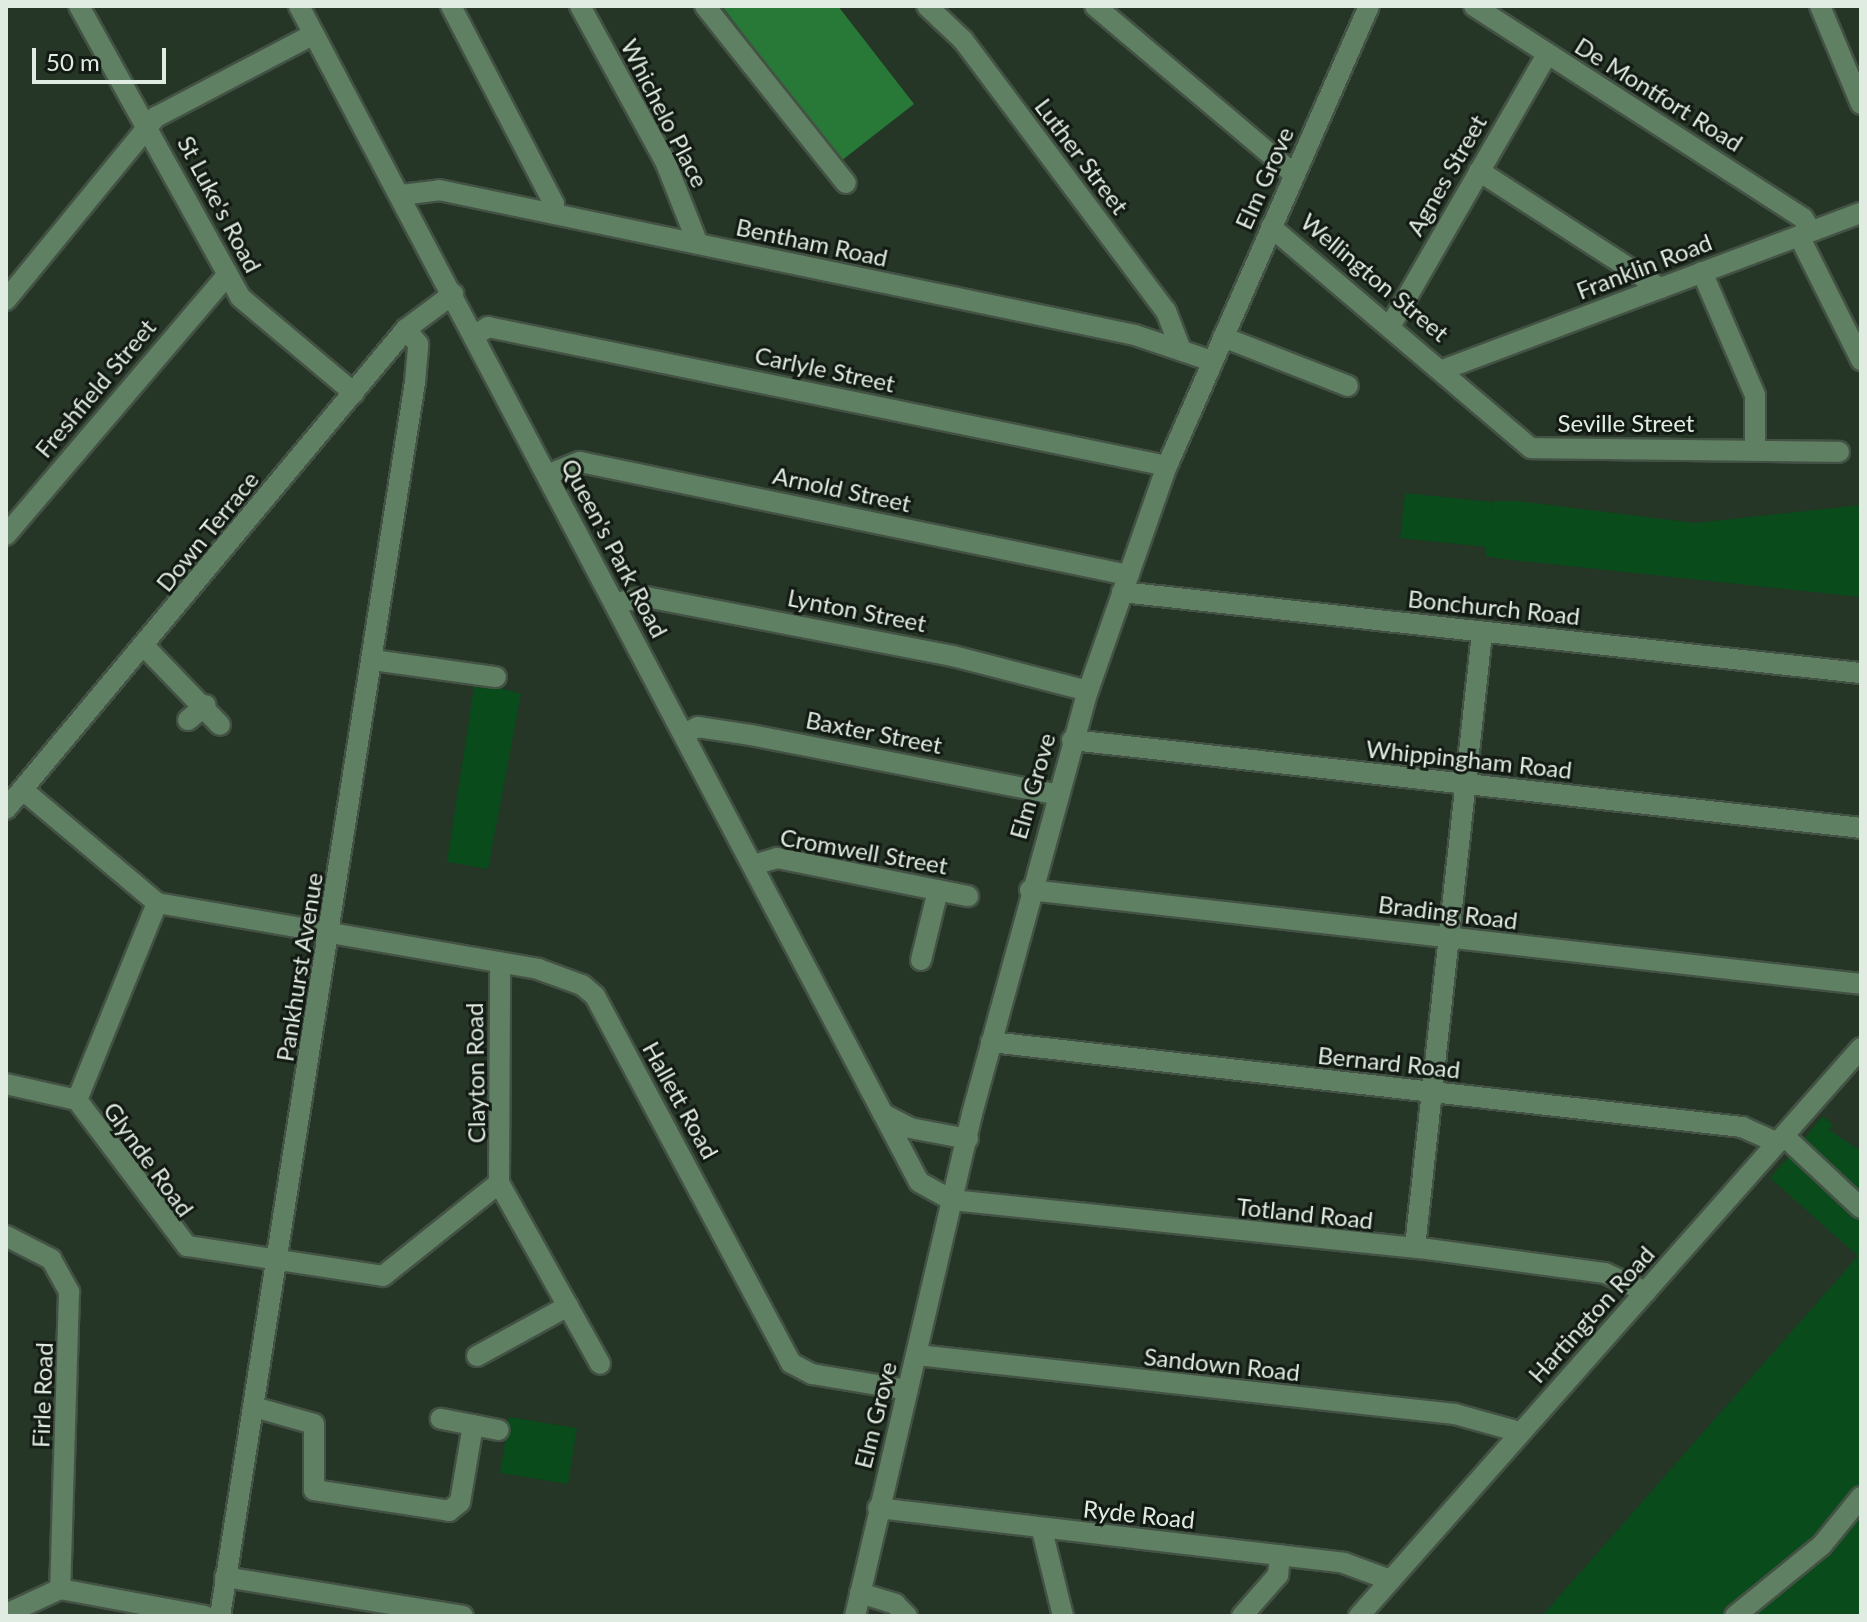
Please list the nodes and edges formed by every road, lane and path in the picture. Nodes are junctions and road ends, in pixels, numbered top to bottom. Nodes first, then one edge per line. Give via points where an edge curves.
1 (79, 6) edge
2 (299, 6) edge
3 (451, 6) edge
4 (580, 6) edge
5 (705, 6) edge
6 (927, 6) edge
7 (1095, 6) edge
8 (1369, 6) edge
9 (1474, 6) edge
10 (1820, 6) edge
11 (314, 34) junction
12 (1547, 54) junction
13 (1861, 104) edge
14 (150, 126) junction
15 (1479, 171) junction
16 (1294, 174) junction
17 (846, 183) dead end
18 (401, 195) junction
19 (552, 213) junction
20 (1861, 213) edge
21 (1271, 227) junction
22 (1805, 234) junction
23 (698, 244) junction
24 (1702, 272) junction
25 (227, 275) junction
26 (1660, 288) junction
27 (453, 294) junction
28 (6, 300) edge
29 (1392, 323) junction
30 (406, 329) junction
31 (474, 336) junction
32 (1223, 337) junction
33 (1180, 347) junction
34 (1861, 360) edge
35 (1212, 361) junction
36 (1445, 369) junction
37 (1348, 386) dead end
38 (354, 393) junction
39 (1755, 450) junction
40 (1839, 452) dead end
41 (1167, 466) junction
42 (547, 475) junction
43 (6, 535) edge
44 (1125, 584) junction
45 (615, 603) junction
46 (1482, 633) junction
47 (145, 647) junction
48 (373, 660) junction
49 (1861, 673) edge
50 (496, 677) dead end
51 (1088, 691) junction
52 (206, 705) junction
53 (188, 720) dead end
54 (220, 725) dead end
55 (684, 734) junction
56 (1072, 740) junction
57 (1466, 786) junction
58 (1055, 794) junction
59 (12, 798) edge
60 (1861, 828) edge
61 (753, 865) junction
62 (938, 890) junction
63 (1030, 890) junction
64 (968, 896) dead end
65 (157, 903) junction
66 (332, 932) junction
67 (1449, 938) junction
68 (921, 960) dead end
69 (500, 963) junction
70 (1861, 984) edge
71 (991, 1042) junction
72 (1861, 1048) edge
73 (6, 1084) edge
74 (1431, 1093) junction
75 (77, 1100) junction
76 (883, 1114) junction
77 (968, 1139) junction
78 (1781, 1140) junction
79 (499, 1183) junction
80 (952, 1200) junction
81 (1861, 1208) edge
82 (6, 1236) edge
83 (1415, 1247) junction
84 (278, 1263) junction
85 (1646, 1292) junction
86 (568, 1306) junction
87 (917, 1355) junction
88 (477, 1356) dead end
89 (600, 1364) dead end
90 (908, 1390) junction
91 (254, 1407) junction
92 (441, 1419) dead end
93 (473, 1425) junction
94 (499, 1430) dead end
95 (1520, 1432) junction
96 (1861, 1497) edge
97 (878, 1508) junction
98 (1042, 1530) junction
99 (1280, 1555) junction
100 (225, 1577) junction
101 (1390, 1580) junction
102 (60, 1589) junction
103 (860, 1593) junction
104 (6, 1614) edge
105 (452, 1615) edge
106 (205, 1616) edge
107 (220, 1616) edge
108 (855, 1616) edge
109 (907, 1616) edge
110 (1063, 1616) edge
111 (1242, 1616) edge
112 (1359, 1616) edge
113 (1735, 1616) edge

1 - 14 street, St Luke's Road
2 - 11 street, Queen's Park Road
3 - 19 street via 554,204
4 - 23 street, Whichelo Place via 665,161
5 - 17 street
6 - 33 street, Luther Street via 963,40 1166,311
7 - 16 street
8 - 16 street, Elm Grove
9 - 12 street, De Montfort Road
10 - 13 street
11 - 14 street
11 - 18 street, Queen's Park Road
12 - 15 street, Agnes Street
12 - 22 street, De Montfort Road via 1803,218
14 - 25 street, St Luke's Road
14 - 28 street
15 - 26 street
15 - 29 street, Agnes Street
16 - 21 street, Elm Grove
18 - 19 street, Bentham Road via 426,187
18 - 27 street, Queen's Park Road
19 - 23 street, Bentham Road
20 - 22 street, Franklin Road
21 - 29 street, Wellington Street
21 - 32 street, Elm Grove
22 - 24 street, Franklin Road
22 - 34 street
23 - 33 street, Bentham Road
24 - 26 street, Franklin Road
24 - 39 street via 1755,395
25 - 38 street, St Luke's Road via 246,303
25 - 43 street, Freshfield Street
26 - 36 street, Franklin Road
27 - 30 street, Down Terrace
27 - 31 street, Queen's Park Road
29 - 36 street, Wellington Street
30 - 38 street, Down Terrace
30 - 48 street, Pankhurst Avenue via 419,352
31 - 41 street, Carlyle Street via 488,327
31 - 42 street, Queen's Park Road
32 - 35 street, Elm Grove
32 - 37 street
33 - 35 street, Bentham Road
35 - 41 street, Elm Grove
36 - 39 street, Seville Street via 1531,448
38 - 47 street, Down Terrace
39 - 40 street, Seville Street
41 - 44 street, Elm Grove
42 - 44 street, Arnold Street via 580,462
42 - 45 street, Queen's Park Road
44 - 46 street, Bonchurch Road
44 - 51 street, Elm Grove
45 - 51 street, Lynton Street via 646,597 953,656
45 - 55 street, Queen's Park Road
46 - 49 street, Bonchurch Road
46 - 57 street
47 - 52 street
47 - 59 street, Down Terrace
48 - 50 street
48 - 66 street, Pankhurst Avenue
51 - 56 street, Elm Grove
52 - 53 street
52 - 54 street
55 - 58 street, Baxter Street via 698,727 751,735
55 - 61 street, Queen's Park Road
56 - 57 street, Whippingham Road
56 - 58 street, Elm Grove
57 - 60 street, Whippingham Road
57 - 67 street
58 - 63 street, Elm Grove
59 - 65 street
61 - 62 street, Cromwell Street via 777,858
61 - 76 street, Queen's Park Road
62 - 64 street, Cromwell Street
62 - 68 street
63 - 67 street, Brading Road
63 - 71 street, Elm Grove
65 - 66 street, Hallett Road
65 - 75 street, Glynde Road
66 - 69 street, Hallett Road
66 - 84 street, Pankhurst Avenue
67 - 70 street, Brading Road
67 - 74 street
69 - 79 street, Clayton Road
69 - 90 street, Hallett Road via 564,976 595,996 791,1363 812,1374
71 - 74 street, Bernard Road
71 - 77 street, Elm Grove
72 - 78 street, Hartington Road
73 - 75 street, Glynde Road
74 - 78 street, Bernard Road via 1742,1127
74 - 83 street
75 - 84 street, Glynde Road via 180,1243
76 - 77 street via 910,1128
76 - 80 street, Queen's Park Road via 919,1182
77 - 80 street, Elm Grove
78 - 81 street, Bernard Road
78 - 85 street, Hartington Road
79 - 84 street via 383,1276
79 - 86 street, Clayton Road
80 - 83 street, Totland Road
80 - 87 street, Elm Grove
82 - 102 street, Firle Road via 51,1259 69,1292
83 - 85 street, Totland Road via 1605,1273
84 - 91 street, Pankhurst Avenue
85 - 95 street, Hartington Road
86 - 88 street
86 - 89 street, Clayton Road
87 - 90 street, Elm Grove
87 - 95 street, Sandown Road via 1455,1414
90 - 97 street, Elm Grove
91 - 93 street via 314,1424 314,1490 449,1511 460,1502
91 - 100 street, Pankhurst Avenue
92 - 93 street
93 - 94 street
95 - 101 street, Hartington Road
96 - 113 street via 1822,1545
97 - 98 street, Ryde Road
97 - 103 street, Elm Grove
98 - 99 street, Ryde Road
98 - 110 street
99 - 101 street, Ryde Road via 1369,1567
99 - 111 street via 1278,1575
100 - 105 street
100 - 107 street, Pankhurst Avenue
101 - 112 street, Hartington Road
102 - 104 street
102 - 106 street
103 - 108 street, Elm Grove
103 - 109 street via 895,1604

